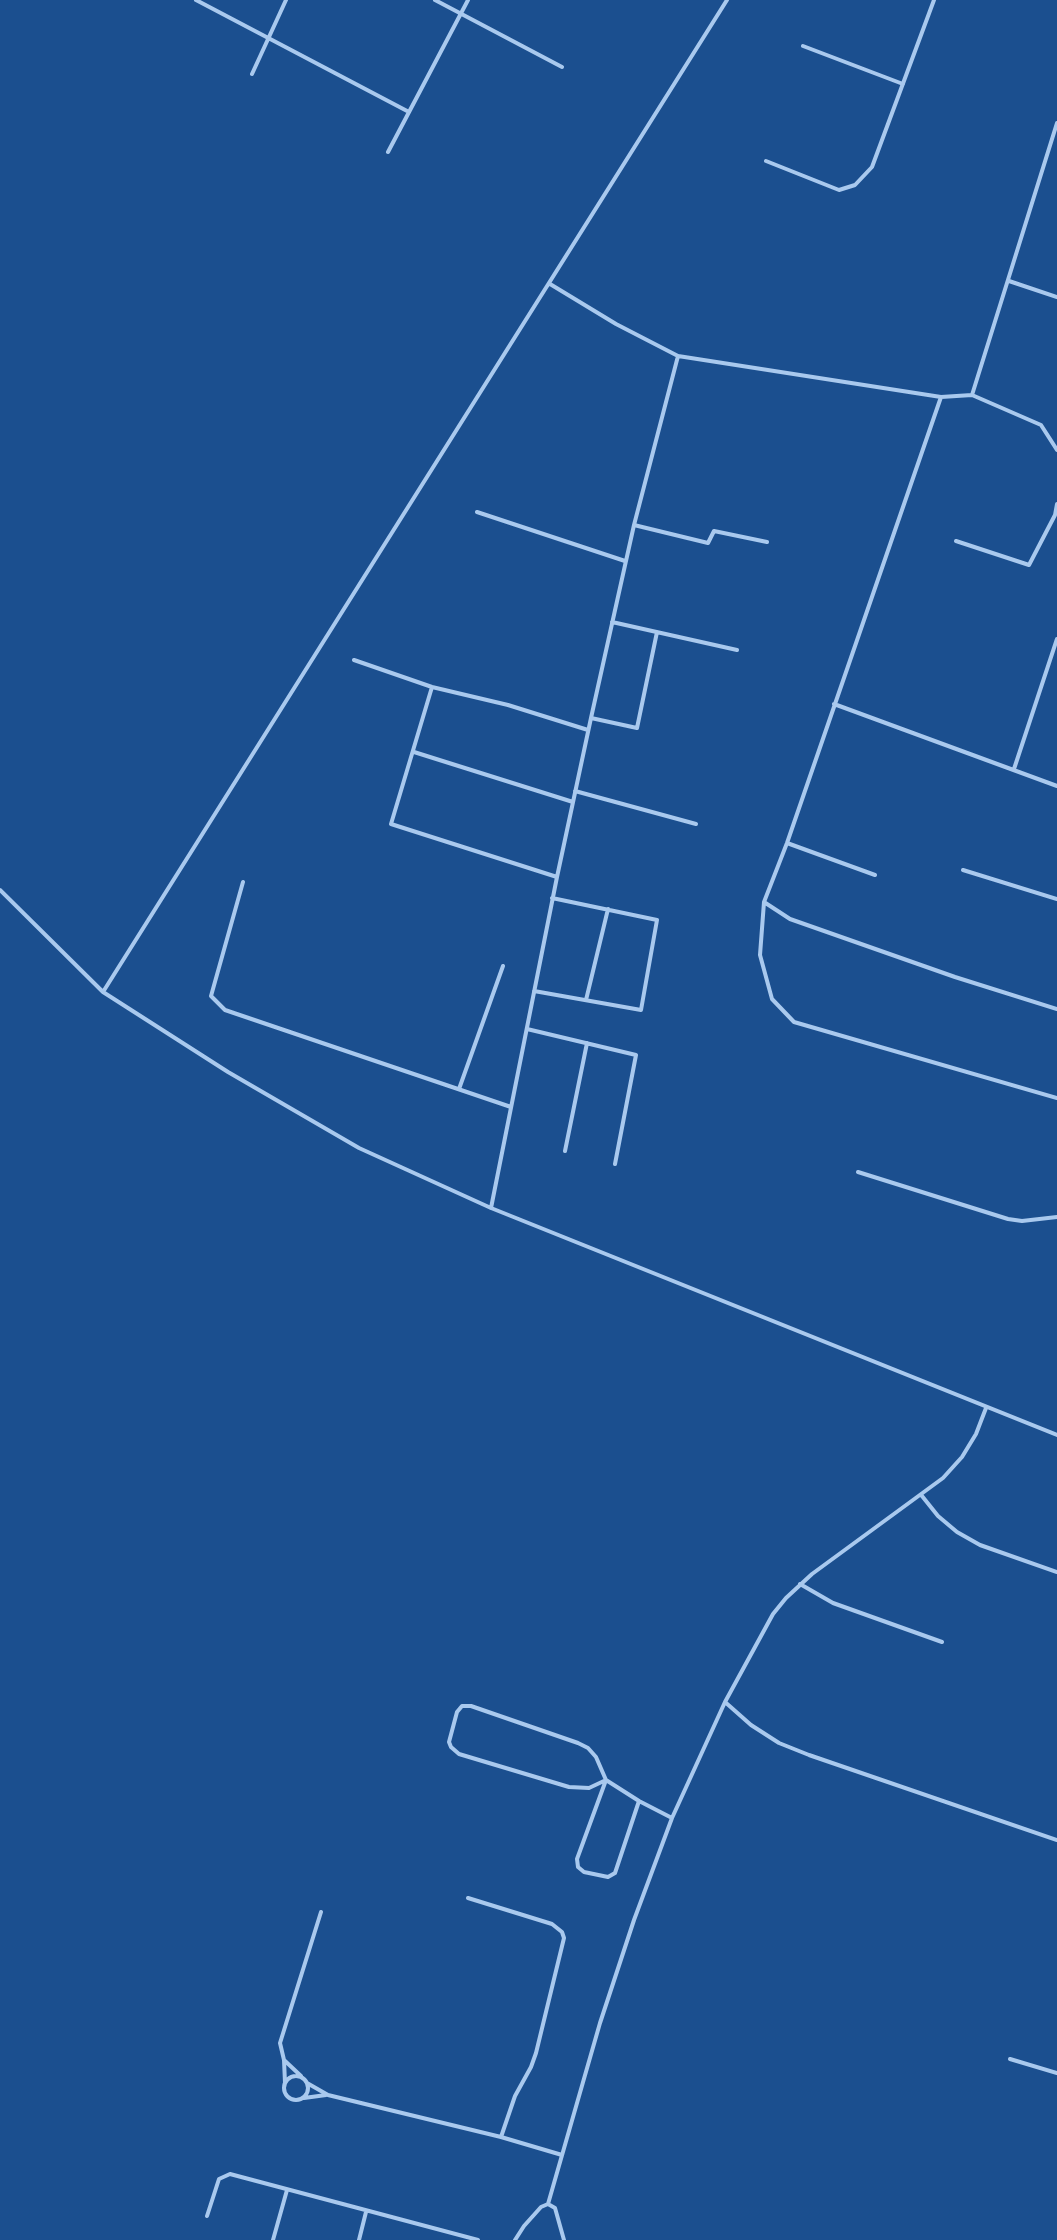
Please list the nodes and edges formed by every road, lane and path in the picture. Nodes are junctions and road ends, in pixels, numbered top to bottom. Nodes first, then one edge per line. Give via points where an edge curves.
1 (196, 0) edge
2 (286, 0) edge
3 (435, 0) edge
4 (468, 0) edge
5 (727, 0) edge
6 (934, 0) edge
7 (461, 13) junction
8 (269, 38) junction
9 (803, 46) dead end
10 (562, 67) dead end
11 (252, 74) dead end
12 (903, 84) junction
13 (409, 112) junction
14 (1057, 122) edge
15 (1052, 139) junction
16 (1057, 141) edge
17 (388, 152) dead end
18 (766, 161) dead end
19 (1009, 281) junction
20 (550, 284) junction
21 (1057, 297) edge
22 (678, 356) junction
23 (972, 395) junction
24 (941, 397) junction
25 (1057, 450) edge
26 (1057, 504) edge
27 (477, 512) dead end
28 (1056, 515) edge
29 (634, 525) junction
30 (956, 541) dead end
31 (766, 542) dead end
32 (626, 561) junction
33 (612, 622) junction
34 (657, 632) junction
35 (1057, 639) edge
36 (737, 650) dead end
37 (354, 660) dead end
38 (432, 686) junction
39 (834, 704) junction
40 (591, 718) junction
41 (588, 730) junction
42 (414, 752) junction
43 (1014, 769) junction
44 (1057, 786) edge
45 (575, 791) junction
46 (573, 802) junction
47 (696, 824) dead end
48 (787, 844) junction
49 (963, 870) dead end
50 (875, 875) dead end
51 (556, 878) junction
52 (243, 882) dead end
53 (0, 890) edge
54 (552, 898) junction
55 (1057, 899) edge
56 (764, 902) junction
57 (608, 910) junction
58 (503, 966) dead end
59 (534, 991) junction
60 (103, 992) junction
61 (586, 1000) junction
62 (1057, 1009) edge
63 (527, 1029) junction
64 (587, 1043) junction
65 (459, 1089) junction
66 (1057, 1098) edge
67 (511, 1107) junction
68 (565, 1151) dead end
69 (616, 1164) dead end
70 (858, 1172) dead end
71 (491, 1208) junction
72 (1057, 1217) edge
73 (986, 1408) junction
74 (1057, 1435) edge
75 (922, 1496) junction
76 (1057, 1572) edge
77 (800, 1584) junction
78 (942, 1642) dead end
79 (725, 1702) junction
80 (606, 1780) junction
81 (639, 1801) junction
82 (672, 1818) junction
83 (1057, 1840) edge
84 (468, 1898) dead end
85 (321, 1912) dead end
86 (1010, 2059) dead end
87 (284, 2060) junction
88 (1057, 2074) edge
89 (302, 2077) junction
90 (285, 2083) junction
91 (307, 2083) junction
92 (328, 2095) junction
93 (304, 2098) junction
94 (500, 2136) junction
95 (562, 2155) junction
96 (287, 2190) junction
97 (548, 2204) junction
98 (366, 2212) junction
99 (207, 2216) dead end
100 (273, 2240) edge
101 (358, 2240) edge
102 (478, 2240) edge
103 (515, 2240) edge
104 (564, 2240) edge

1 - 8 lane
2 - 8 lane
3 - 7 lane
4 - 7 lane
5 - 20 lane
6 - 12 lane
7 - 10 lane
7 - 13 lane
8 - 11 lane
8 - 13 lane
9 - 12 lane
12 - 18 lane via 872,167 855,185 840,190
13 - 17 lane
14 - 15 lane
15 - 16 lane
15 - 19 lane
19 - 21 lane
19 - 23 lane
20 - 22 lane via 616,324
20 - 60 lane
22 - 24 lane
22 - 29 lane
23 - 24 lane
23 - 25 lane via 1041,425
24 - 39 lane
26 - 28 lane
27 - 32 lane
28 - 30 lane via 1029,565
29 - 31 lane via 708,543 714,531
29 - 32 lane
32 - 33 lane
33 - 34 lane
33 - 40 lane
34 - 36 lane
34 - 40 lane via 637,728
35 - 43 lane
37 - 38 lane
38 - 41 lane
38 - 42 lane
39 - 43 lane
39 - 48 lane
40 - 41 lane
41 - 45 lane
42 - 46 lane
42 - 51 lane via 391,824
43 - 44 lane
45 - 46 lane
45 - 47 lane
46 - 51 lane
48 - 50 lane
48 - 56 lane
49 - 55 lane
51 - 54 lane
52 - 65 lane via 211,996 225,1010
53 - 60 lane
54 - 57 lane
54 - 59 lane
56 - 62 lane via 790,919
56 - 66 lane via 760,955 772,999 794,1022
57 - 61 lane
57 - 61 lane via 657,920 641,1010
58 - 65 lane
59 - 61 lane
59 - 63 lane
60 - 71 lane via 228,1072 359,1148
63 - 64 lane
63 - 67 lane
64 - 68 lane
64 - 69 lane via 636,1055
65 - 67 lane
67 - 71 lane
70 - 72 lane via 1008,1219 1022,1221
71 - 73 lane
73 - 74 lane
73 - 75 lane via 962,1457
75 - 76 lane via 938,1516 980,1545
75 - 77 lane
77 - 78 lane via 833,1603
77 - 79 lane via 773,1614
79 - 82 lane
79 - 83 lane via 751,1725 809,1755
80 - 80 lane via 596,1757 578,1743 471,1706 462,1706 456,1712 449,1742 459,1754 569,1787 588,1788
80 - 81 lane
80 - 81 lane via 577,1859 580,1870 603,1877 615,1873
81 - 82 lane
82 - 95 lane via 600,2023
84 - 94 lane via 552,1924 564,1938 536,2053
85 - 87 lane via 280,2043
86 - 88 lane
87 - 89 lane
87 - 90 lane
89 - 90 lane via 290,2077
89 - 91 lane
90 - 93 lane via 284,2091 288,2097
91 - 92 lane
91 - 93 lane via 308,2091
92 - 93 lane
92 - 94 lane
94 - 95 lane
95 - 97 lane
96 - 98 lane
96 - 99 lane via 226,2174 219,2179
96 - 100 lane
97 - 103 lane via 541,2207
97 - 104 lane via 555,2208
98 - 101 lane
98 - 102 lane

